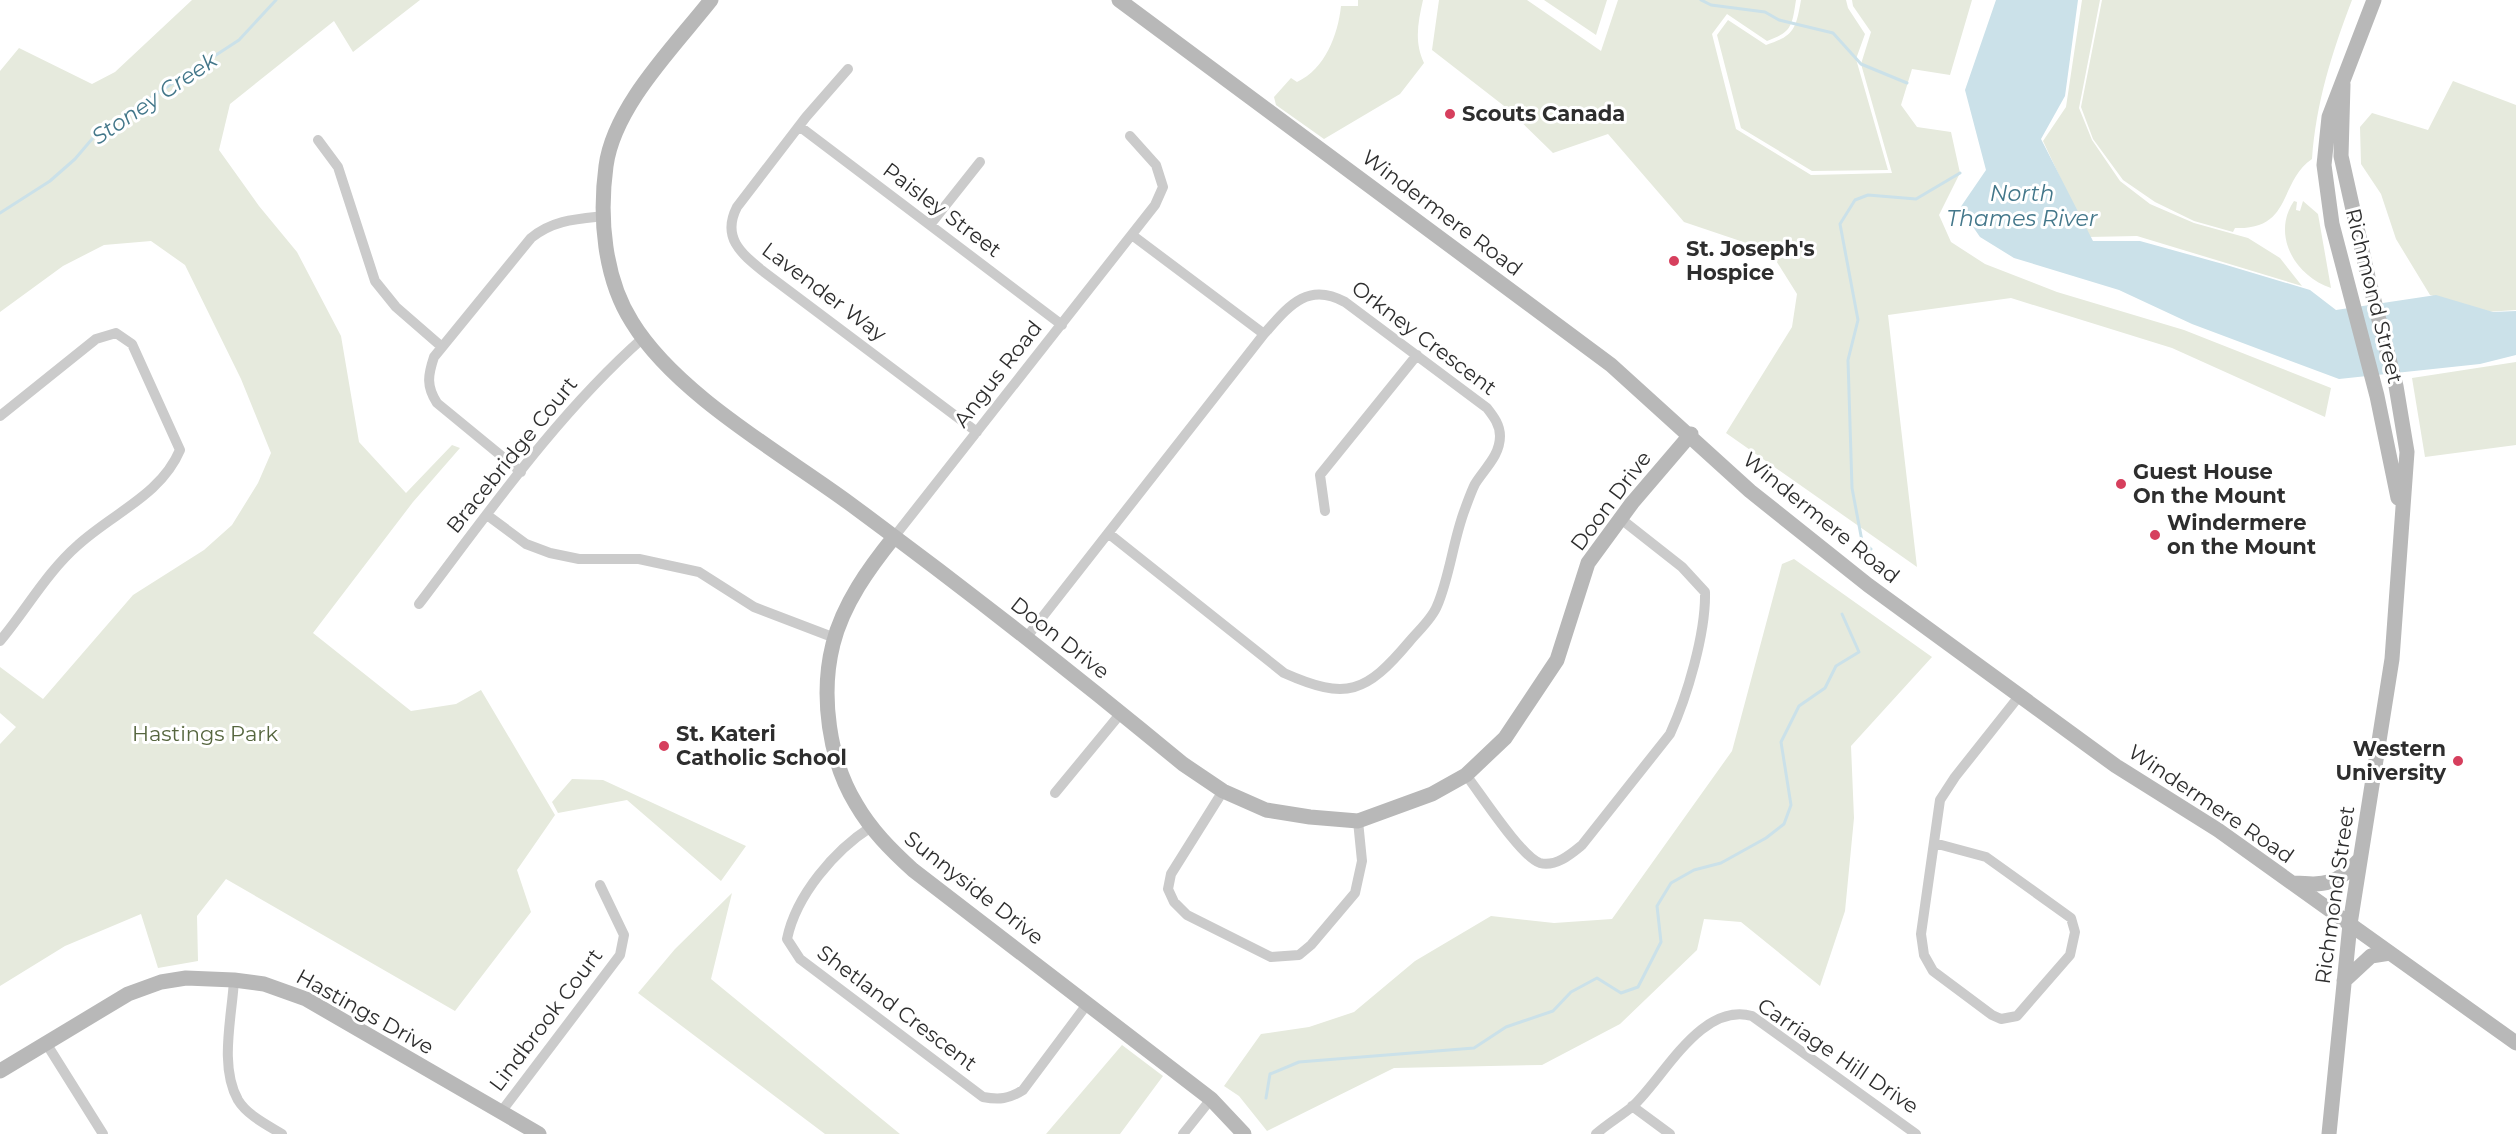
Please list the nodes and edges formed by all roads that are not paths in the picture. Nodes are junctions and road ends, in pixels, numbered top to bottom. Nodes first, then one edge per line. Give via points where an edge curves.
1 (711, 0) edge
2 (1119, 0) edge
3 (2374, 0) edge
4 (848, 69) dead end
5 (2343, 84) junction
6 (799, 126) junction
7 (1130, 136) dead end
8 (318, 140) dead end
9 (980, 162) dead end
10 (604, 216) junction
11 (930, 225) junction
12 (1132, 235) junction
13 (1062, 325) junction
14 (1264, 334) junction
15 (643, 338) junction
16 (442, 347) junction
17 (1417, 356) junction
18 (0, 416) edge
19 (977, 432) junction
20 (1690, 435) junction
21 (522, 472) junction
22 (1325, 511) dead end
23 (487, 515) junction
24 (1621, 519) junction
25 (2402, 519) junction
26 (1108, 533) junction
27 (894, 537) junction
28 (419, 604) dead end
29 (2, 634) edge
30 (835, 638) junction
31 (1026, 638) junction
32 (2020, 694) junction
33 (1121, 713) junction
34 (1466, 775) junction
35 (1223, 791) junction
36 (1055, 793) dead end
37 (1358, 821) junction
38 (871, 826) junction
39 (1934, 843) junction
40 (2360, 859) junction
41 (2292, 883) junction
42 (600, 885) dead end
43 (2350, 924) junction
44 (2390, 953) junction
45 (234, 980) junction
46 (2344, 981) junction
47 (1088, 1003) junction
48 (46, 1043) junction
49 (2516, 1043) edge
50 (0, 1071) edge
51 (1211, 1099) junction
52 (1632, 1106) junction
53 (501, 1112) junction
54 (103, 1134) edge
55 (282, 1134) edge
56 (538, 1134) edge
57 (1183, 1134) edge
58 (1244, 1134) edge
59 (1596, 1134) edge
60 (1670, 1134) edge
61 (1916, 1134) edge
62 (2329, 1134) edge

1 - 10 main road, Doon Drive via 626,113 606,165
2 - 20 main road, Windermere Road via 1611,365
3 - 5 main road, Richmond Street
4 - 6 street
5 - 25 main road, Richmond Street via 2341,156 2396,386 2407,452
5 - 25 main road, Richmond Street via 2329,117 2324,165 2332,224 2377,396
6 - 11 street, Paisley Street
6 - 19 street, Lavender Way via 731,219 740,252
7 - 12 street, Angus Road via 1156,165 1163,187 1155,205
8 - 16 street via 338,167 379,288
9 - 11 street
10 - 15 main road, Doon Drive via 612,274
10 - 16 street via 561,221 537,232
11 - 13 street, Paisley Street
12 - 13 street, Angus Road
12 - 14 street
13 - 19 street, Angus Road
14 - 17 street, Orkney Crescent via 1300,299 1314,293 1332,294
14 - 26 street, Orkney Crescent
15 - 21 street, Bracebridge Court via 600,376
15 - 27 main road, Doon Drive via 674,373 707,401
16 - 21 street via 432,363 428,388 437,403
17 - 22 street via 1320,476
17 - 26 street, Orkney Crescent via 1487,408 1500,435 1498,448 1476,483 1464,512 1437,607 1385,671 1367,684 1348,689 1328,688 1284,673
18 - 29 street via 96,339 116,333 132,344 180,450 173,467 158,485 76,546
19 - 27 street, Angus Road
20 - 24 main road, Doon Drive
20 - 32 main road, Windermere Road via 1750,491 1868,585
21 - 23 street, Bracebridge Court
23 - 28 street, Bracebridge Court
23 - 30 street via 526,544 550,553 579,559 639,559 699,572 754,607
24 - 34 main road, Doon Drive via 1588,563 1557,660 1505,738
24 - 34 street via 1689,573 1705,592 1706,615 1670,734 1582,845 1551,864 1539,863 1522,850
25 - 40 main road, Richmond Street via 2392,659
26 - 31 street, Orkney Crescent
27 - 30 main road, Sunnyside Drive via 860,585
27 - 31 main road, Doon Drive
30 - 38 main road, Sunnyside Drive via 828,727 837,766
31 - 33 main road, Doon Drive
32 - 39 street via 1940,800
32 - 41 main road, Windermere Road via 2116,766 2218,830
33 - 35 main road, Doon Drive
33 - 36 street
34 - 37 main road, Doon Drive via 1432,794
35 - 37 main road, Doon Drive via 1266,810
35 - 37 street via 1172,874 1168,889 1187,915 1272,957 1299,955 1355,893 1362,861
38 - 47 main road, Sunnyside Drive via 913,870
38 - 47 street, Shetland Crescent via 835,855 797,909 787,939 800,959 983,1097 996,1100 1023,1090
39 - 39 street via 1922,934 1924,955 1933,971 1992,1015 2001,1019 2018,1016 2070,955 2075,932 2071,918 1986,857
40 - 41 main road via 2335,882
40 - 43 main road, Richmond Street
41 - 43 main road, Windermere Road
42 - 53 street, Lindbrook Court via 624,935 620,955
43 - 44 main road, Windermere Road
43 - 46 main road, Richmond Street
44 - 46 main road via 2371,956
44 - 49 main road, Windermere Road
45 - 48 main road, Hastings Drive via 200,977 161,982 128,994
45 - 53 main road, Hastings Drive via 264,984 306,999
45 - 55 street via 229,1076 239,1101 260,1121
46 - 62 main road, Richmond Street
47 - 51 main road, Sunnyside Drive
48 - 50 main road, Hastings Drive
48 - 54 street
51 - 57 street
51 - 58 main road, Sunnyside Drive
52 - 59 street, Carriage Hill Drive
52 - 60 street
52 - 61 street, Carriage Hill Drive via 1701,1029 1725,1015 1739,1013 1752,1016
53 - 56 main road, Hastings Drive

